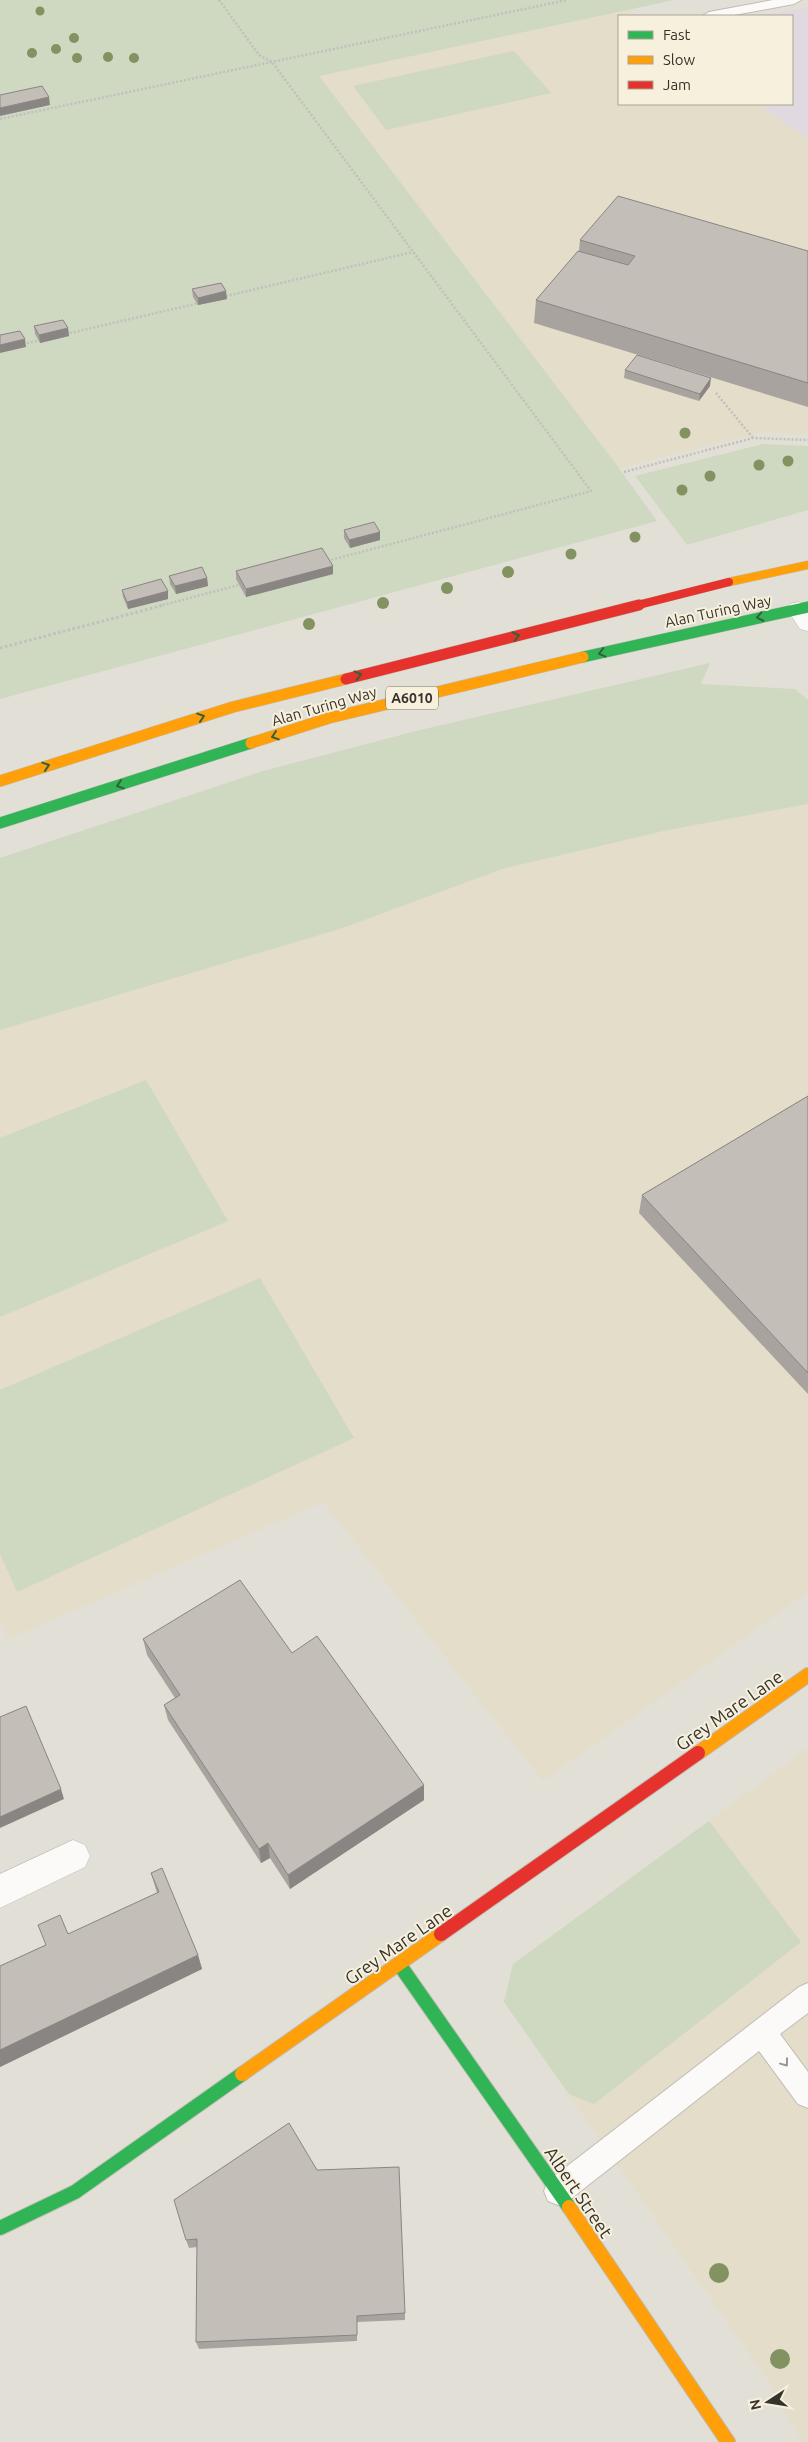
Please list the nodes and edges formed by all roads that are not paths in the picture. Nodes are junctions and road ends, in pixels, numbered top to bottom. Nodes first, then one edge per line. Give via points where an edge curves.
1 (794, 0) edge
2 (715, 15) edge
3 (808, 565) edge
4 (805, 613) edge
5 (0, 781) edge
6 (0, 823) edge
7 (808, 1676) edge
8 (73, 1856) dead end
9 (0, 1890) edge
10 (399, 1964) junction
11 (808, 1996) edge
12 (762, 2032) junction
13 (808, 2094) edge
14 (558, 2192) junction
15 (0, 2228) edge
16 (728, 2442) edge

1 - 2 lane
5 -> 3 main road, Alan Turing Way / A6010 via 233,707
4 -> 6 main road, Alan Turing Way / A6010 via 655,640 329,718
7 - 10 main road, Grey Mare Lane
8 - 9 street
10 - 14 main road, Albert Street
10 - 15 main road, Grey Mare Lane via 74,2192
11 - 12 lane
12 -> 13 lane
12 - 14 lane
14 - 16 main road, Albert Street

